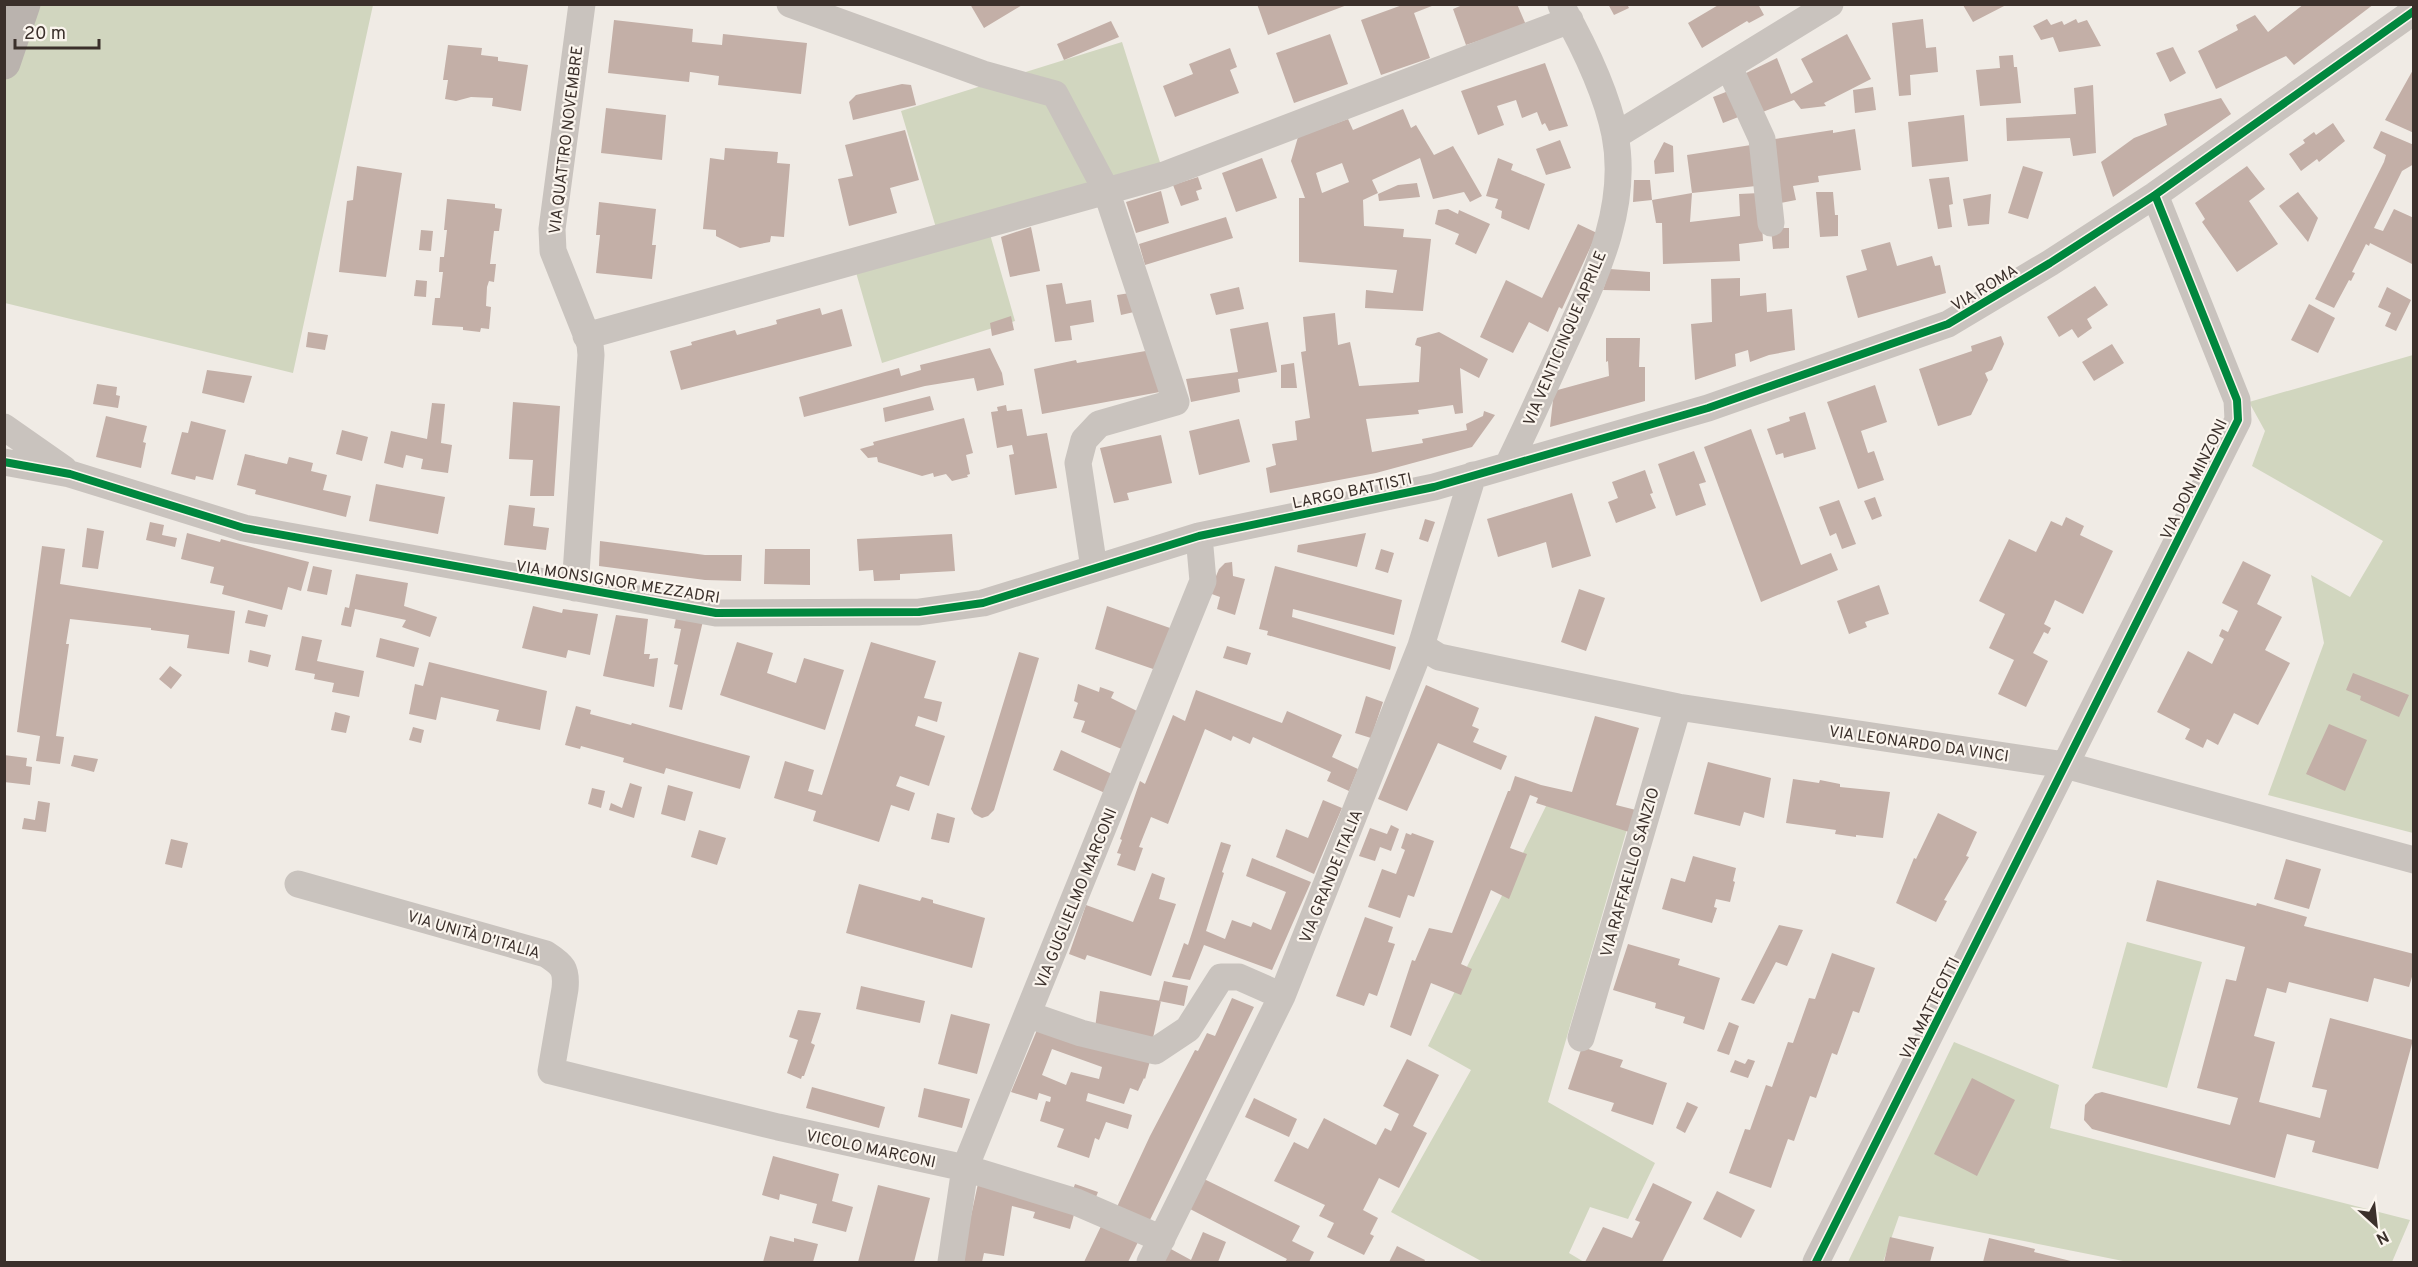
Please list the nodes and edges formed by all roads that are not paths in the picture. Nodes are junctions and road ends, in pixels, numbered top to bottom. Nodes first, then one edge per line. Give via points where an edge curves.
1 (24, 4) edge
2 (790, 4) edge
3 (1830, 4) edge
4 (581, 6) edge
5 (2414, 11) edge
6 (1565, 12) edge
7 (4, 63) edge
8 (1729, 67) junction
9 (1615, 136) junction
10 (1106, 189) junction
11 (2155, 195) junction
12 (1770, 222) dead end
13 (586, 336) junction
14 (4, 427) edge
15 (4, 462) edge
16 (1508, 465) junction
17 (70, 474) junction
18 (1473, 475) junction
19 (1199, 536) junction
20 (1094, 568) junction
21 (575, 588) junction
22 (1421, 646) junction
23 (1678, 707) junction
24 (2065, 765) junction
25 (2414, 860) edge
26 (298, 884) dead end
27 (1281, 996) junction
28 (1029, 1015) junction
29 (1581, 1038) dead end
30 (777, 1127) joint
31 (965, 1168) junction
32 (1156, 1251) edge
33 (951, 1263) edge
34 (1816, 1263) edge

1 - 7 street
2 - 10 street via 983,74 1055,93
3 - 8 street
4 - 13 street, VIA QUATTRO NOVEMBRE via 552,229 553,251
5 - 11 street, VIA ROMA
6 - 9 street, VIA VENTICINQUE APRILE via 1601,91
6 - 10 street via 1164,175
8 - 9 street
8 - 12 street via 1762,139
9 - 16 street, VIA VENTICINQUE APRILE via 1618,190 1609,232 1594,278
10 - 13 street
10 - 20 street via 1176,402 1099,424 1084,440 1078,463
11 - 16 street, VIA ROMA via 1948,324 1708,408
11 - 24 street, VIA DON MINZONI via 2237,400 2238,420
13 - 21 street, VIA QUATTRO NOVEMBRE via 591,355
14 - 17 street
15 - 17 street
16 - 18 street, LARGO BATTISTI
17 - 21 street, VIA MONSIGNOR MEZZADRI via 243,528
18 - 19 street, LARGO BATTISTI via 1434,487
18 - 22 street, VIA GRANDE ITALIA
19 - 20 street, VIA MONSIGNOR MEZZADRI
19 - 28 street, VIA GUGLIELMO MARCONI via 1203,581
20 - 21 street, VIA MONSIGNOR MEZZADRI via 983,603 918,612 716,613
22 - 23 street, VIA LEONARDO DA VINCI via 1439,657
22 - 27 street, VIA GRANDE ITALIA
23 - 24 street, VIA LEONARDO DA VINCI
23 - 29 street, VIA RAFFAELLO SANZIO
24 - 25 street, VIA LEONARDO DA VINCI
24 - 34 street, VIA MATTEOTTI
26 - 30 street, VIA UNITÀ D'ITALIA via 546,954 561,963 565,989 550,1071
27 - 28 street via 1239,977 1221,977 1188,1029 1155,1051
27 - 32 street, VIA GRANDE ITALIA
28 - 31 street, VIA GUGLIELMO MARCONI
30 - 31 street, VICOLO MARCONI
31 - 32 street, VICOLO MARCONI via 1076,1202
31 - 33 street, VIA GUGLIELMO MARCONI

